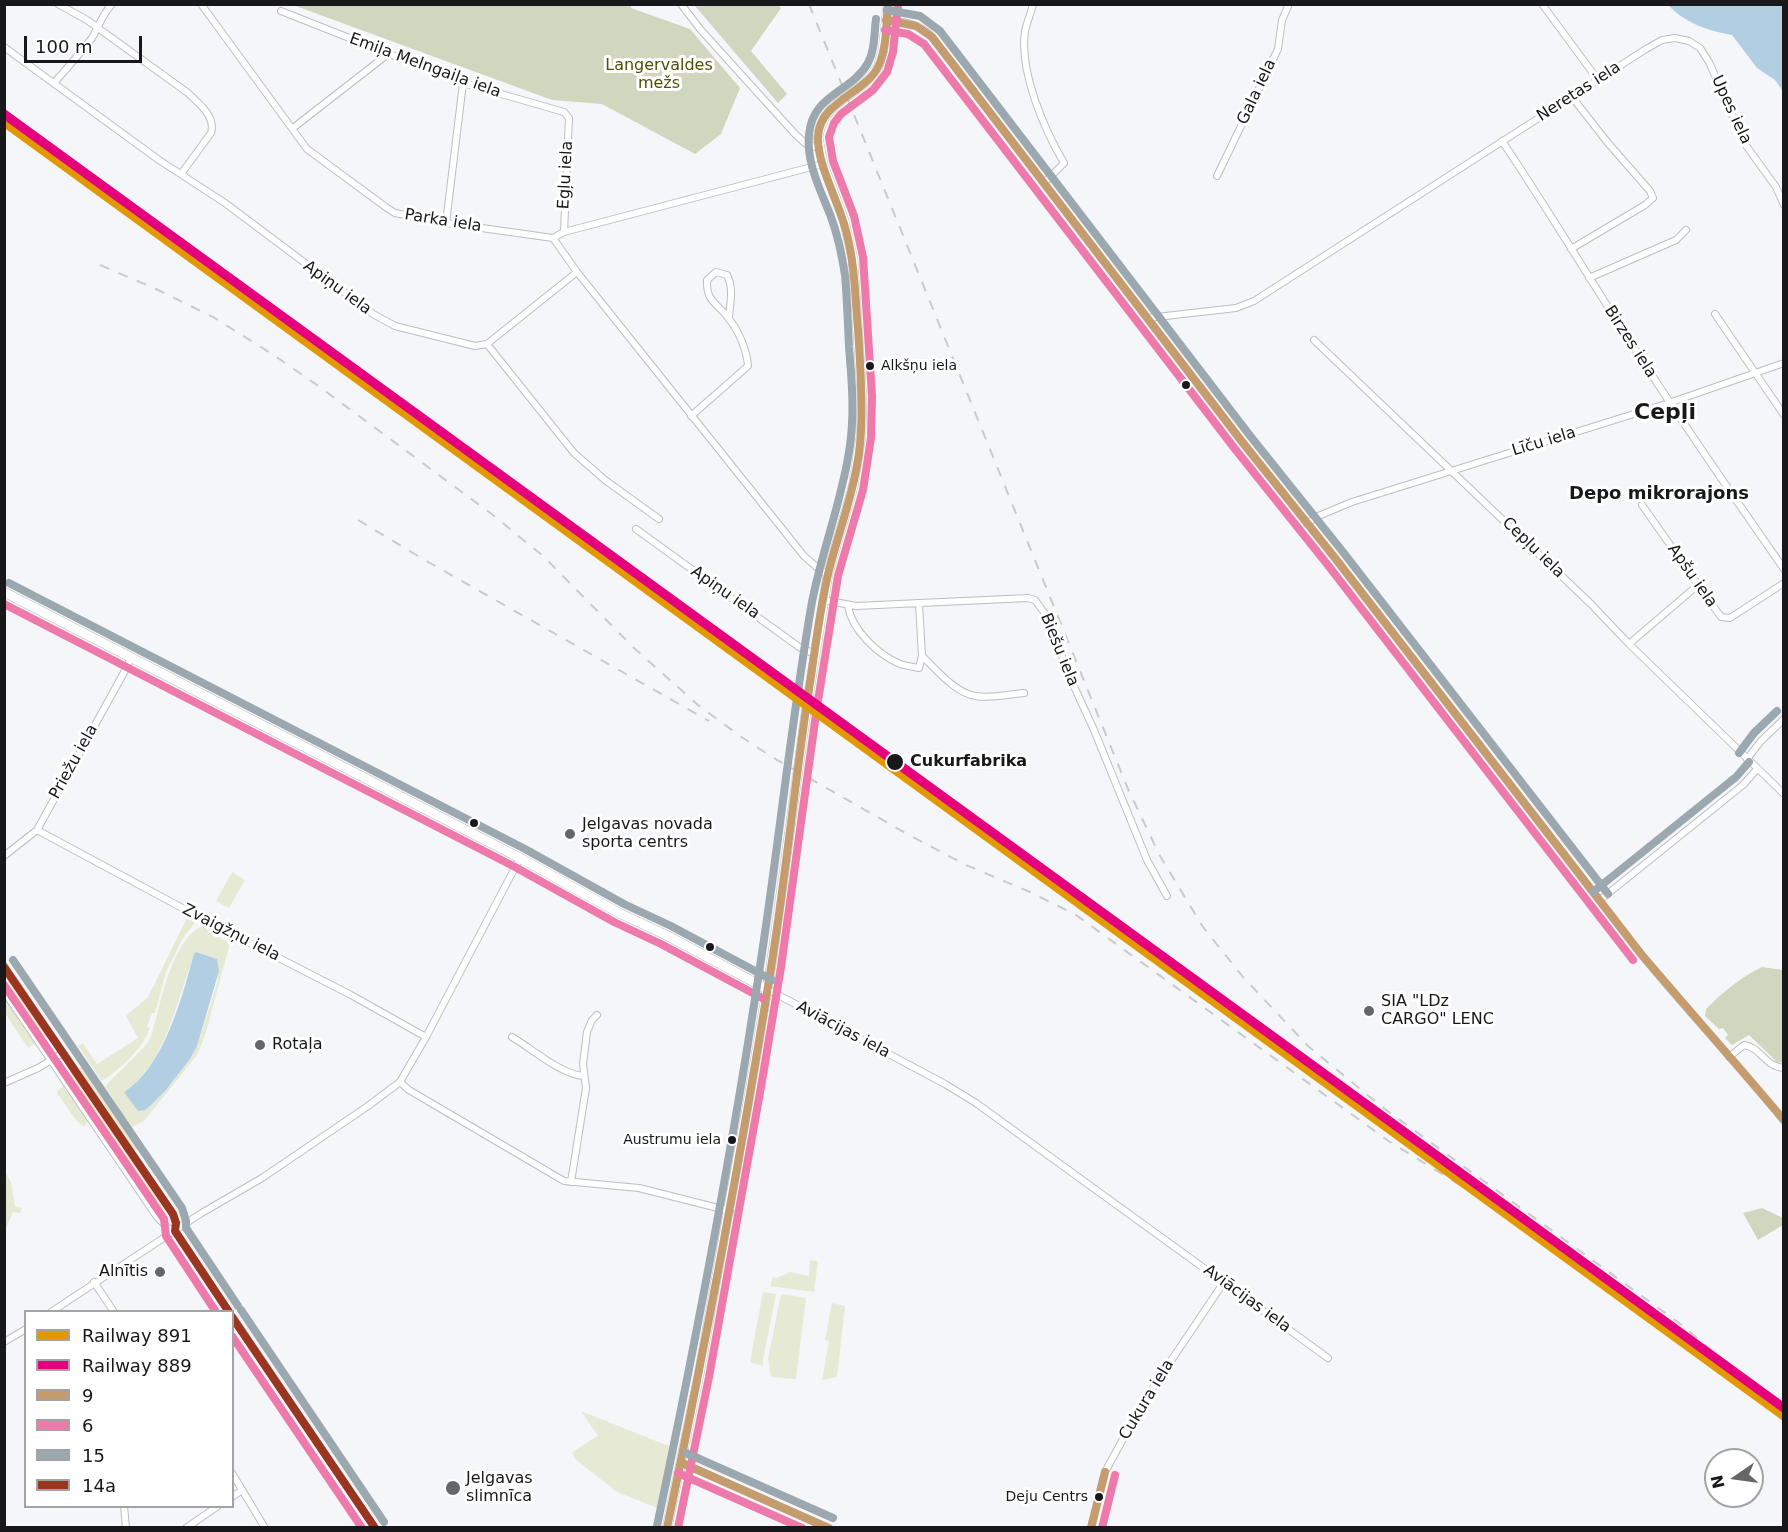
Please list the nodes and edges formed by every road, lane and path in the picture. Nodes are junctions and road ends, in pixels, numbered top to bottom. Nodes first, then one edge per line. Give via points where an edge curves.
1 (58, 4) edge
2 (112, 4) edge
3 (201, 4) edge
4 (681, 4) edge
5 (888, 4) edge
6 (1033, 4) edge
7 (1289, 4) edge
8 (1542, 4) edge
9 (281, 11) dead end
10 (886, 20) junction
11 (97, 26) junction
12 (1697, 45) joint
13 (4, 47) edge
14 (388, 54) junction
15 (1598, 80) junction
16 (54, 83) junction
17 (463, 83) junction
18 (1572, 97) junction
19 (569, 118) joint
20 (293, 128) junction
21 (1502, 141) junction
22 (819, 148) junction
23 (823, 164) junction
24 (181, 174) junction
25 (1217, 176) dead end
26 (1044, 183) junction
27 (1784, 205) edge
28 (446, 223) junction
29 (1686, 230) dead end
30 (564, 232) junction
31 (553, 238) junction
32 (1571, 249) junction
33 (577, 272) junction
34 (1589, 278) junction
35 (1715, 314) dead end
36 (729, 318) junction
37 (1148, 318) junction
38 (1314, 340) dead end
39 (487, 344) junction
40 (1784, 363) edge
41 (1755, 373) junction
42 (1669, 403) junction
43 (1784, 415) edge
44 (691, 416) junction
45 (1452, 470) junction
46 (1642, 505) dead end
47 (659, 519) dead end
48 (1307, 524) junction
49 (636, 529) dead end
50 (1784, 569) edge
51 (828, 574) junction
52 (1784, 583) edge
53 (1698, 585) junction
54 (4, 592) edge
55 (824, 600) junction
56 (919, 603) junction
57 (848, 606) junction
58 (1629, 644) junction
59 (815, 654) junction
60 (922, 656) junction
61 (131, 657) junction
62 (1024, 693) dead end
63 (1784, 719) edge
64 (1747, 759) junction
65 (1757, 769) junction
66 (1784, 794) edge
67 (37, 830) junction
68 (4, 856) edge
69 (520, 858) junction
70 (1167, 896) dead end
71 (1599, 900) junction
72 (4, 966) edge
73 (767, 989) junction
74 (4, 991) edge
75 (597, 1015) dead end
76 (426, 1037) junction
77 (512, 1037) dead end
78 (63, 1053) junction
79 (1729, 1057) junction
80 (52, 1060) junction
81 (1784, 1068) edge
82 (584, 1076) junction
83 (400, 1082) junction
84 (4, 1083) edge
85 (1784, 1121) edge
86 (571, 1182) junction
87 (730, 1211) junction
88 (175, 1231) junction
89 (94, 1282) junction
90 (1224, 1282) junction
91 (52, 1310) edge
92 (113, 1310) edge
93 (228, 1310) edge
94 (234, 1319) edge
95 (24, 1330) edge
96 (4, 1342) edge
97 (1328, 1358) dead end
98 (682, 1463) junction
99 (234, 1476) edge
100 (243, 1490) junction
101 (234, 1496) edge
102 (124, 1508) edge
103 (215, 1508) edge
104 (126, 1527) edge
105 (186, 1527) edge
106 (265, 1527) edge
107 (375, 1527) edge
108 (667, 1527) edge
109 (829, 1527) edge
110 (1091, 1527) edge

1 - 11 street
2 - 11 street
3 - 20 street, Parka iela
4 - 22 street via 795,134
5 - 10 main road
6 - 26 street via 1024,52 1037,108 1065,163
7 - 25 street, Gala iela via 1282,20 1278,49
8 - 15 street
9 - 14 street, Emiļa Melngaiļa iela
10 - 22 main road via 878,67 825,117
10 - 26 street via 915,25 928,33
11 - 16 street
11 - 24 street via 188,93 211,119 211,133
12 - 15 street, Neretas iela via 1680,38 1662,40
12 - 27 street, Upes iela via 1709,62 1745,144
13 - 16 street, Apiņu iela
14 - 17 street, Emiļa Melngaiļa iela
14 - 20 street
15 - 18 street, Neretas iela
16 - 24 street, Apiņu iela
17 - 19 street, Emiļa Melngaiļa iela via 564,112
17 - 28 street
18 - 21 street, Neretas iela
18 - 32 street via 1653,198
19 - 30 street, Egļu iela
20 - 28 street, Parka iela via 313,154 395,213
21 - 32 street, Birzes iela
21 - 37 street, Neretas iela via 1254,301 1236,308
22 - 23 main road
23 - 30 street
23 - 51 main road via 844,220 853,259 862,396 858,462
24 - 39 street, Apiņu iela via 373,315 395,326 475,346
26 - 37 street
28 - 31 street, Parka iela
29 - 34 street via 1676,240
30 - 31 street
31 - 33 street
32 - 34 street, Birzes iela
33 - 39 street
33 - 44 street
34 - 42 street, Birzes iela
35 - 41 street
36 - 36 street via 709,297 707,280 716,272 727,274 729,279
36 - 44 street via 748,355 748,366
37 - 48 street
38 - 45 street, Cepļu iela
39 - 47 street via 574,453
40 - 41 street, Līču iela
41 - 42 street, Līču iela
41 - 43 street
42 - 45 street, Līču iela
42 - 50 street, Birzes iela
44 - 51 street via 804,556
45 - 48 street, Līču iela via 1352,502
45 - 58 street, Cepļu iela
46 - 53 street, Apšu iela
48 - 71 street
49 - 59 street, Apiņu iela via 799,647
51 - 55 main road
52 - 53 street, Apšu iela via 1730,618 1721,617
53 - 58 street
54 - 61 main road, Aviācijas iela
55 - 57 street, Biešu iela
55 - 59 main road
56 - 57 street, Biešu iela
56 - 60 street
56 - 70 street, Biešu iela via 1028,598 1040,605 1147,860
57 - 60 street via 857,628 877,650 901,664 919,668
58 - 64 street, Cepļu iela
59 - 73 main road
60 - 62 street via 963,691 976,696
61 - 67 street, Priežu iela
61 - 69 main road, Aviācijas iela
63 - 64 street
64 - 65 street, Cepļu iela
65 - 66 street, Cepļu iela
65 - 71 street via 1743,785
67 - 68 street, Priežu iela
67 - 76 street, Zvaigžņu iela
69 - 73 main road, Aviācijas iela
69 - 76 street
71 - 79 street
72 - 78 street
73 - 87 main road
73 - 90 street, Aviācijas iela via 976,1103
74 - 80 street
75 - 82 street via 587,1032
76 - 83 street
77 - 82 street via 575,1075
78 - 80 street
78 - 88 street via 173,1214
79 - 81 street via 1744,1045 1750,1046 1772,1066
79 - 85 street
80 - 84 street
80 - 88 street via 157,1217
82 - 86 street via 586,1088
83 - 86 street via 546,1172
83 - 88 street via 262,1178
86 - 87 street via 644,1189
87 - 98 main road
88 - 89 street
88 - 93 street
89 - 91 street
89 - 92 street
90 - 97 street, Aviācijas iela
90 - 110 street, Cukura iela via 1148,1395 1105,1472
94 - 107 street
95 - 96 street
98 - 108 main road
98 - 109 street
99 - 100 street
100 - 101 street
100 - 106 street
102 - 104 street
103 - 105 street

